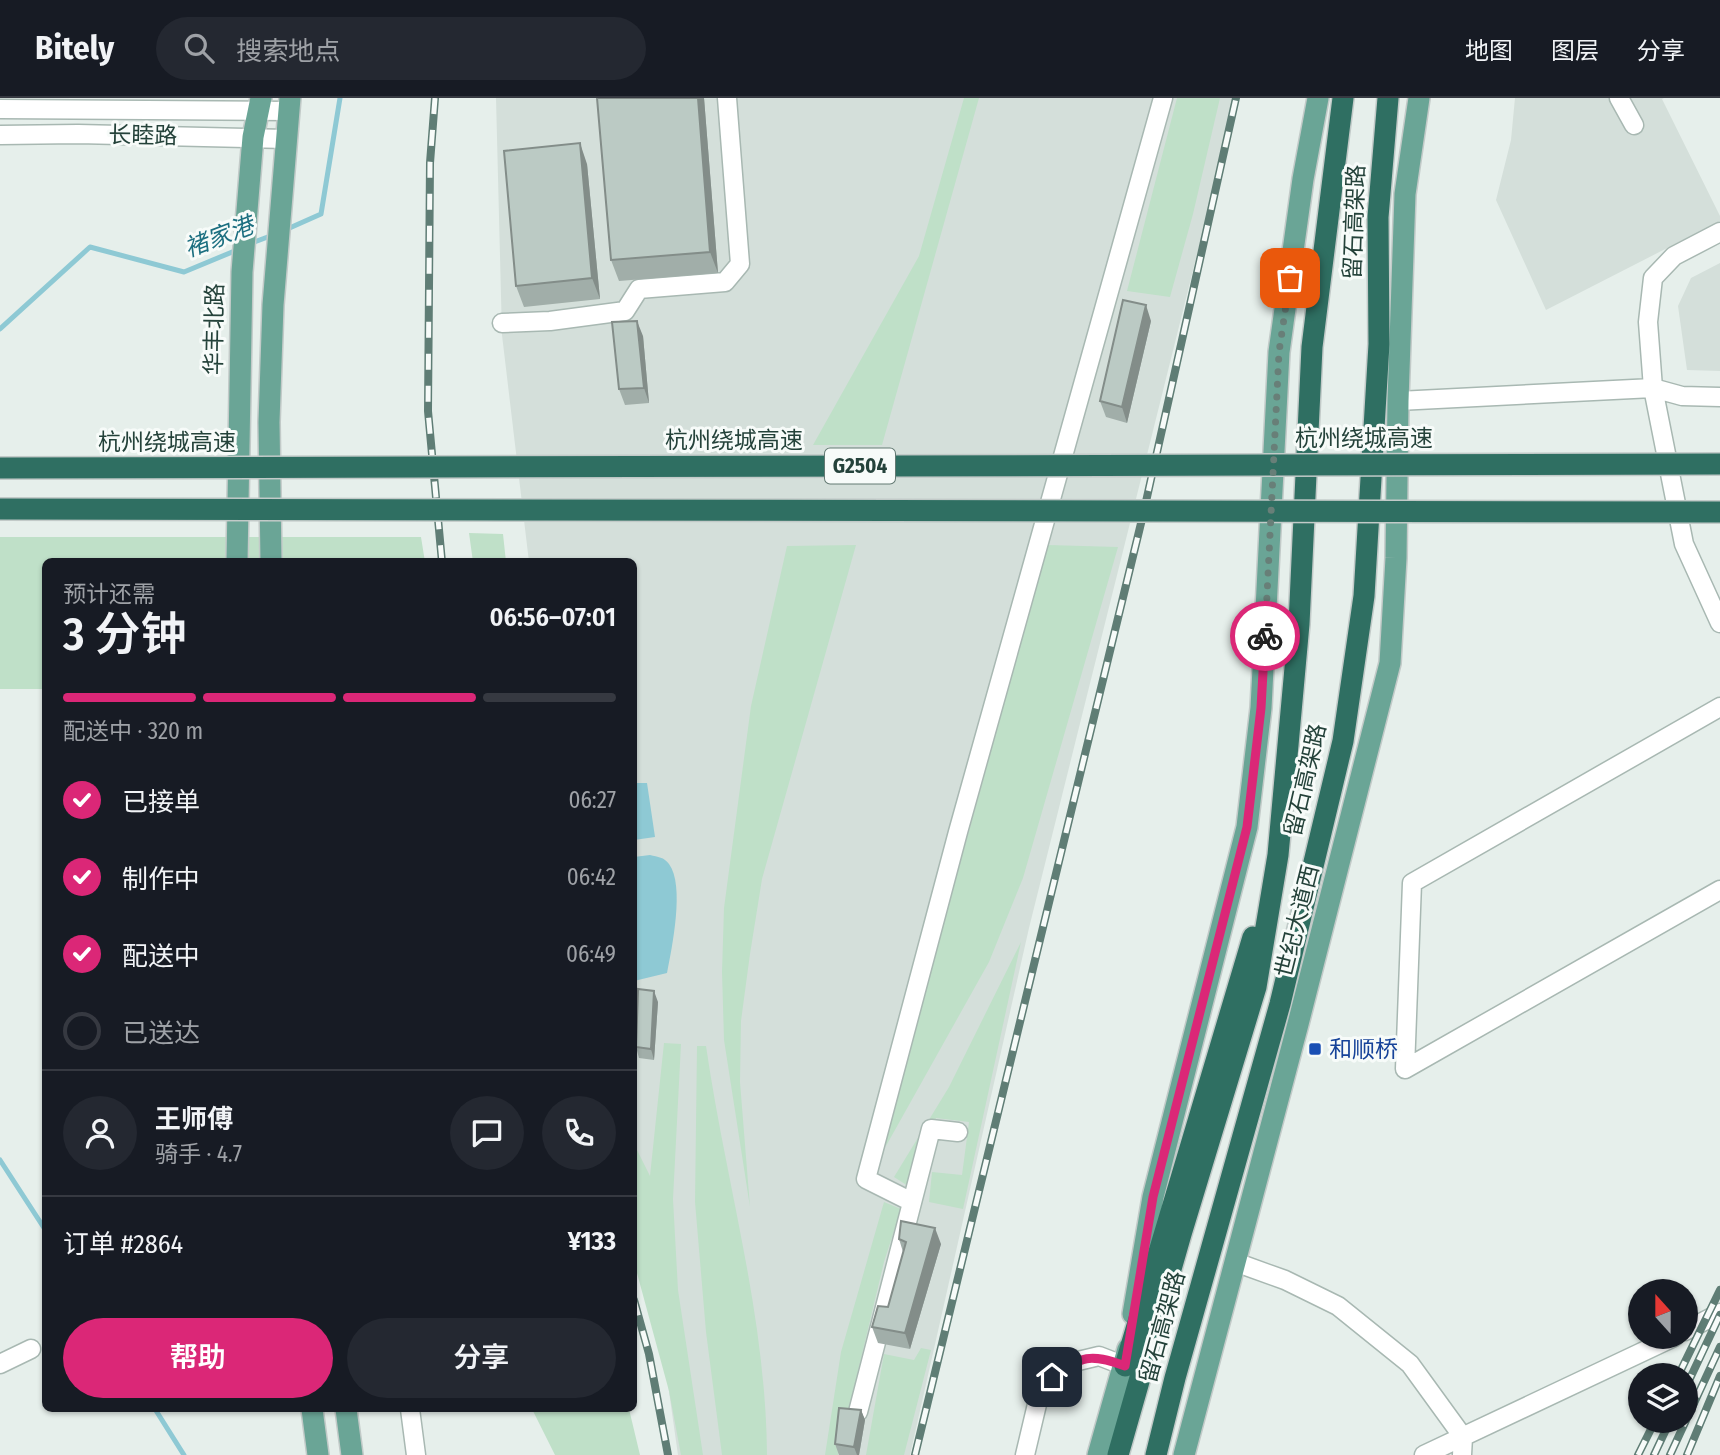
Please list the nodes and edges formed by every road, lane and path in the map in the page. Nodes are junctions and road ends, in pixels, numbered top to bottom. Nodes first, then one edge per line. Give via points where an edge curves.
1 (727, 98) edge
2 (1163, 98) edge
3 (1318, 98) edge
4 (1343, 98) edge
5 (1388, 98) edge
6 (1419, 98) edge
7 (1619, 98) edge
8 (260, 104) edge
9 (289, 104) edge
10 (0, 109) edge
11 (1634, 125) dead end
12 (0, 135) edge
13 (253, 137) junction
14 (286, 139) junction
15 (1720, 232) edge
16 (502, 323) dead end
17 (1653, 388) junction
18 (1720, 397) edge
19 (1398, 401) junction
20 (1720, 464) edge
21 (0, 468) edge
22 (0, 509) edge
23 (1720, 512) edge
24 (237, 558) edge
25 (271, 558) edge
26 (1720, 622) edge
27 (1720, 707) edge
28 (1278, 855) junction
29 (1720, 890) edge
30 (958, 1132) dead end
31 (912, 1202) junction
32 (1235, 1262) junction
33 (1720, 1313) edge
34 (1698, 1324) edge
35 (31, 1349) dead end
36 (1651, 1349) edge
37 (0, 1364) edge
38 (1125, 1366) junction
39 (312, 1412) edge
40 (346, 1412) edge
41 (411, 1412) edge
42 (858, 1412) edge
43 (1463, 1446) edge
44 (318, 1455) edge
45 (352, 1455) edge
46 (416, 1455) edge
47 (1025, 1455) edge
48 (1098, 1455) edge
49 (1118, 1455) edge
50 (1156, 1455) edge
51 (1184, 1455) edge
52 (1424, 1455) edge

1 - 16 street via 740,264 725,282 639,289 625,311
2 - 31 street via 866,1179
3 - 38 main road via 1279,352 1261,708 1247,827 1153,1197
4 - 28 highway, 留石高架路 via 1312,347 1299,624
5 - 50 highway, 留石高架路 via 1378,217 1379,344 1364,596 1343,741 1280,1004
6 - 19 main road, 世纪大道西 via 1405,194
7 - 11 street
8 - 9 street, 长睦路
8 - 10 street, 长睦路
8 - 13 main road, 华丰北路
9 - 14 main road
12 - 13 street, 长睦路
13 - 14 street, 长睦路
13 - 24 main road, 华丰北路 via 242,272
14 - 25 main road via 270,422
15 - 17 street via 1674,256 1653,278 1648,322
17 - 18 street via 1682,396
17 - 19 street
17 - 26 street via 1684,544
19 - 32 main road, 世纪大道西 via 1390,663
20 - 21 highway, 杭州绕城高速 / G2504, bridge
22 - 23 highway, G2504, bridge
27 - 29 street via 1412,883 1405,1069
28 - 38 highway
28 - 49 highway, 留石高架路 via 1256,987
30 - 31 street via 931,1129
31 - 42 street
32 - 43 street via 1338,1306 1410,1364
32 - 51 main road, 世纪大道西
33 - 34 street
35 - 37 street
36 - 43 street
38 - 47 street via 1099,1356 1074,1362 1052,1377 1038,1400
38 - 48 main road
39 - 44 main road
40 - 45 main road
41 - 46 street
43 - 52 street

